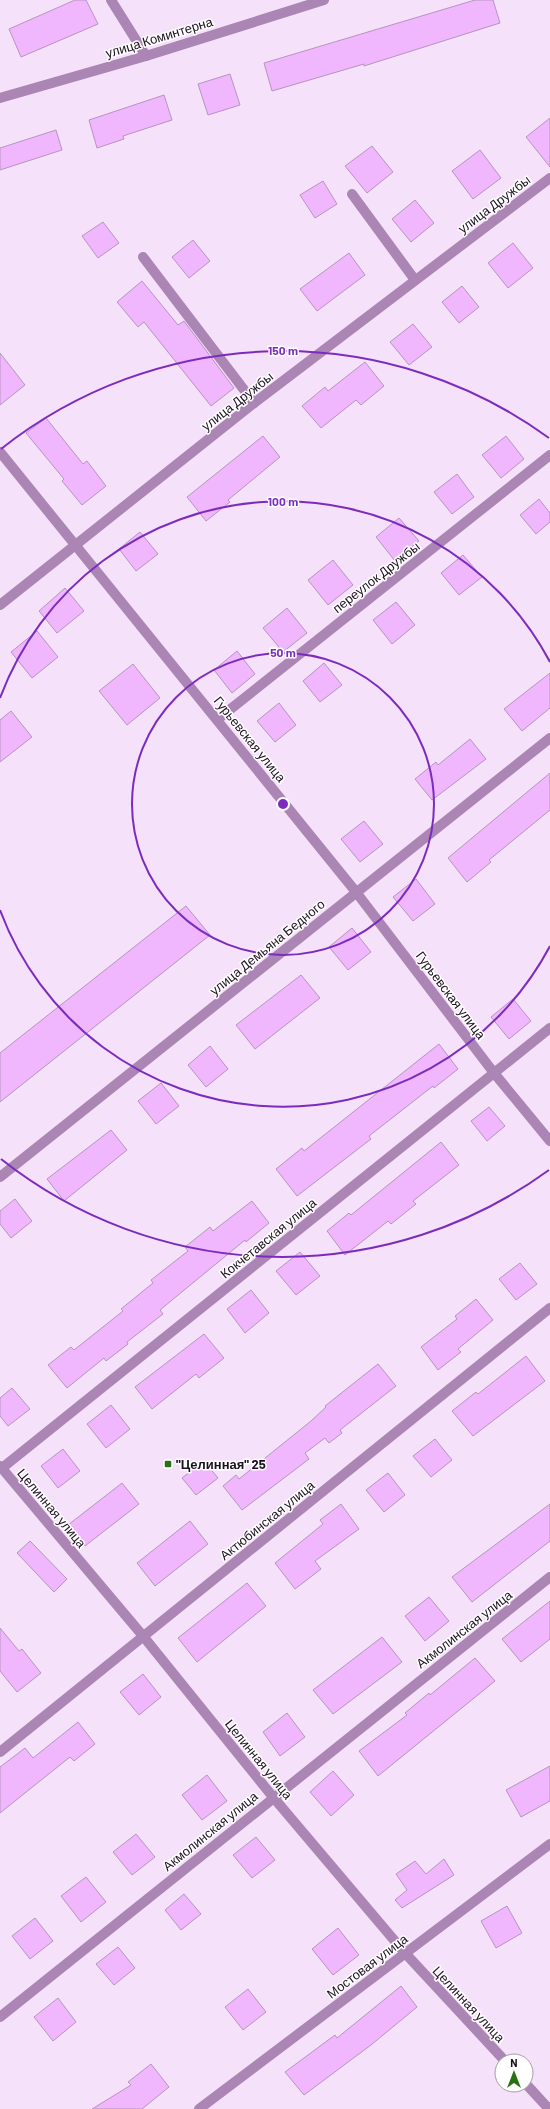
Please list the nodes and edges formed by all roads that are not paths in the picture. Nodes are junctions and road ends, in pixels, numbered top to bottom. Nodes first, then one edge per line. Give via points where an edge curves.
1 (111, 0) edge
2 (323, 0) edge
3 (146, 56) junction
4 (0, 98) edge
5 (550, 178) edge
6 (352, 194) dead end
7 (143, 257) dead end
8 (415, 280) junction
9 (254, 403) junction
10 (0, 452) edge
11 (550, 455) edge
12 (76, 543) junction
13 (0, 605) edge
14 (218, 719) junction
15 (550, 738) edge
16 (356, 892) junction
17 (550, 1028) edge
18 (494, 1073) junction
19 (550, 1141) edge
20 (0, 1177) edge
21 (550, 1308) edge
22 (1, 1467) edge
23 (550, 1577) edge
24 (143, 1636) junction
25 (0, 1752) edge
26 (273, 1797) junction
27 (550, 1844) edge
28 (405, 1953) junction
29 (0, 2017) edge
30 (498, 2053) edge
31 (534, 2093) edge
32 (199, 2109) edge
33 (549, 2109) edge

1 - 3 street
2 - 3 street, улица Коминтерна
3 - 4 street, улица Коминтерна
5 - 8 street, улица Дружбы
6 - 8 street
7 - 9 street
8 - 9 street, улица Дружбы
9 - 12 street, улица Дружбы
10 - 12 street, Гурьевская улица
11 - 14 street, переулок Дружбы
12 - 13 street, улица Дружбы
12 - 14 street, Гурьевская улица
14 - 16 street, Гурьевская улица
15 - 16 street, улица Демьяна Бедного
16 - 18 street, Гурьевская улица
16 - 20 street, улица Демьяна Бедного
17 - 18 street, Кокчетавская улица
18 - 19 street, Гурьевская улица
18 - 22 street, Кокчетавская улица
21 - 24 street, Актюбинская улица
22 - 24 street, Целинная улица
23 - 26 street, Акмолинская улица
24 - 25 street, Актюбинская улица
24 - 26 street, Целинная улица
26 - 28 street, Целинная улица
26 - 29 street, Акмолинская улица
27 - 28 street, Мостовая улица
28 - 30 street, Целинная улица
28 - 32 street, Мостовая улица
31 - 33 street

